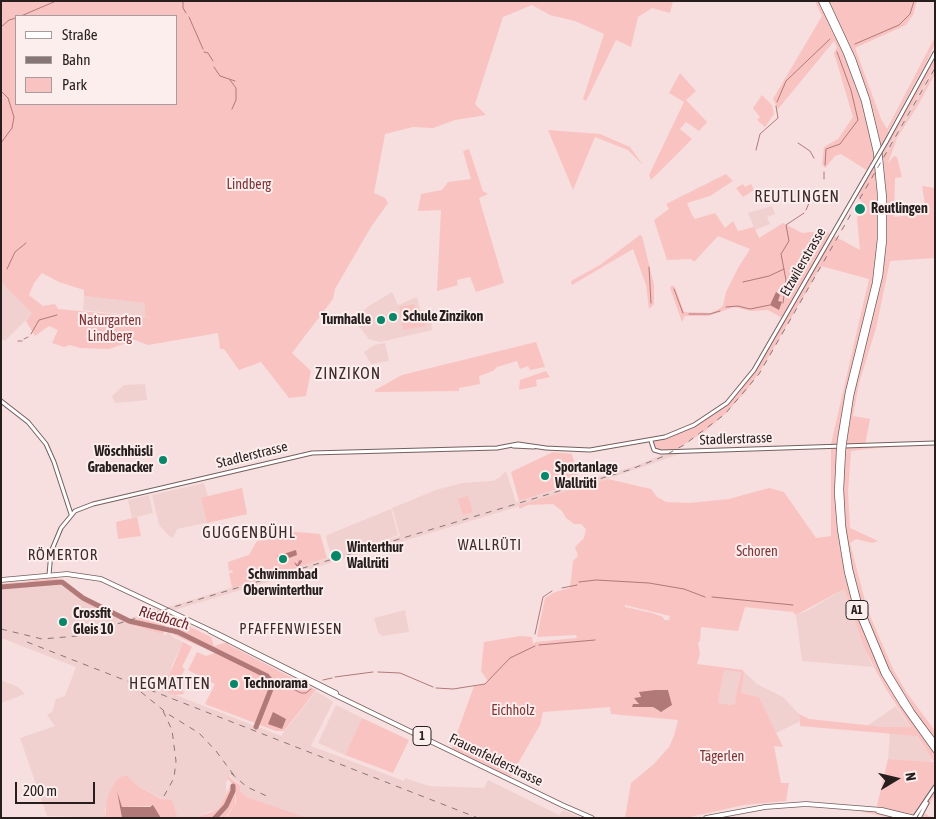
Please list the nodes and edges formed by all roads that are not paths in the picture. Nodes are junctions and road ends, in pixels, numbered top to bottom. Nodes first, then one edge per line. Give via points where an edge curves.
1 (822, 1) edge
2 (826, 1) edge
3 (935, 53) edge
4 (1, 401) edge
5 (651, 441) junction
6 (842, 441) junction
7 (935, 443) edge
8 (841, 450) junction
9 (71, 514) junction
10 (50, 574) junction
11 (1, 580) edge
12 (935, 743) edge
13 (935, 750) edge
14 (935, 787) edge
15 (927, 800) junction
16 (876, 810) junction
17 (592, 818) edge
18 (706, 818) edge
19 (905, 818) edge
20 (915, 818) edge
21 (919, 818) edge

1 - 6 highway, A1 via 864,101 876,152 880,194 876,278 848,392
2 - 6 highway, A1 via 853,59 867,99 879,149 884,198 879,283
3 - 5 main road, Etzwilerstrasse, bridge via 745,384 703,420
4 - 9 main road via 28,422 47,446
5 - 7 main road, Stadlerstrasse via 654,450 661,452
5 - 9 main road, Stadlerstrasse via 590,450 510,446 310,453 86,506
6 - 8 highway, A1, bridge
8 - 12 highway, A1 via 843,526 859,604 887,671
8 - 13 highway, A1 via 837,493 840,529 856,607 871,648 888,680
9 - 10 main road via 53,546
10 - 11 main road, Frauenfelderstrasse / 1
10 - 17 main road, Frauenfelderstrasse / 1 via 80,575 109,582
14 - 15 main road
15 - 20 main road
15 - 21 main road
16 - 18 main road via 837,805 784,805
16 - 19 main road
16 - 20 main road

